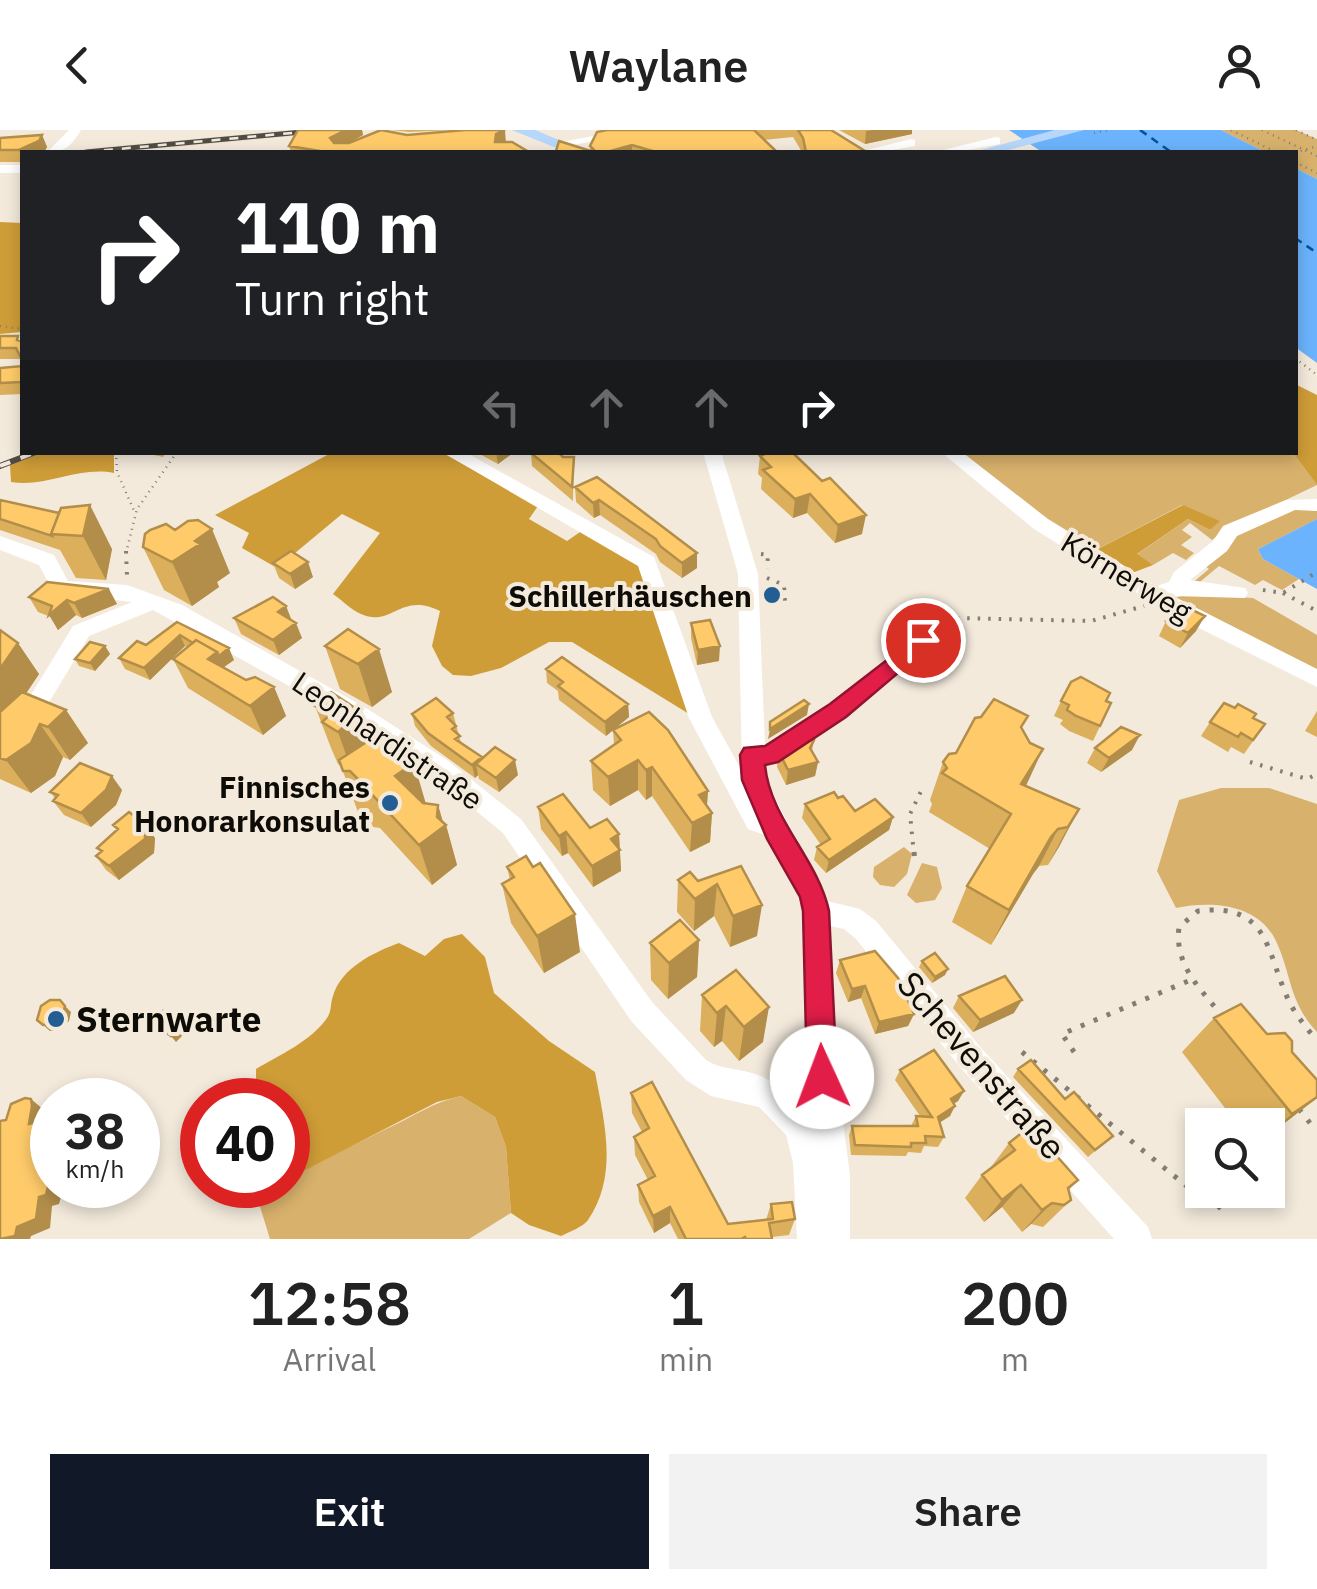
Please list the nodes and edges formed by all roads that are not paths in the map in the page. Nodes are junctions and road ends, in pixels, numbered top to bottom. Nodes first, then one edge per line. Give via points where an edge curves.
1 (75, 130) edge
2 (653, 130) edge
3 (985, 130) edge
4 (1076, 130) edge
5 (519, 135) edge
6 (559, 135) edge
7 (847, 143) edge
8 (911, 143) dead end
9 (993, 149) edge
10 (56, 150) edge
11 (859, 150) edge
12 (874, 150) edge
13 (456, 455) edge
14 (713, 455) edge
15 (954, 455) edge
16 (1317, 506) edge
17 (0, 544) edge
18 (1166, 593) junction
19 (1238, 593) dead end
20 (152, 602) junction
21 (927, 637) road end
22 (1317, 679) edge
23 (34, 708) edge
24 (752, 755) junction
25 (776, 831) junction
26 (816, 911) junction
27 (814, 1239) edge
28 (834, 1239) edge
29 (1136, 1239) edge

1 - 10 street
2 - 6 street
3 - 9 street
4 - 9 main road
5 - 6 main road
7 - 11 street
8 - 12 street
13 - 25 street via 647,562 701,718 757,822
14 - 24 street via 748,574
15 - 18 street, Körnerweg via 1041,524
16 - 18 street via 1293,504 1230,531
17 - 20 street, Leonhardistraße via 48,560 61,588 112,589
18 - 19 street
18 - 22 street, Körnerweg via 1240,643
20 - 23 street via 81,631
20 - 27 street, Leonhardistraße via 268,659 439,767 512,826 642,1012 696,1070 711,1081 749,1087 783,1106 799,1127
21 - 24 street via 838,710 769,756
24 - 25 street via 754,780
25 - 26 street
26 - 28 street
26 - 29 street, Schevenstraße via 852,918 866,930 971,1058

